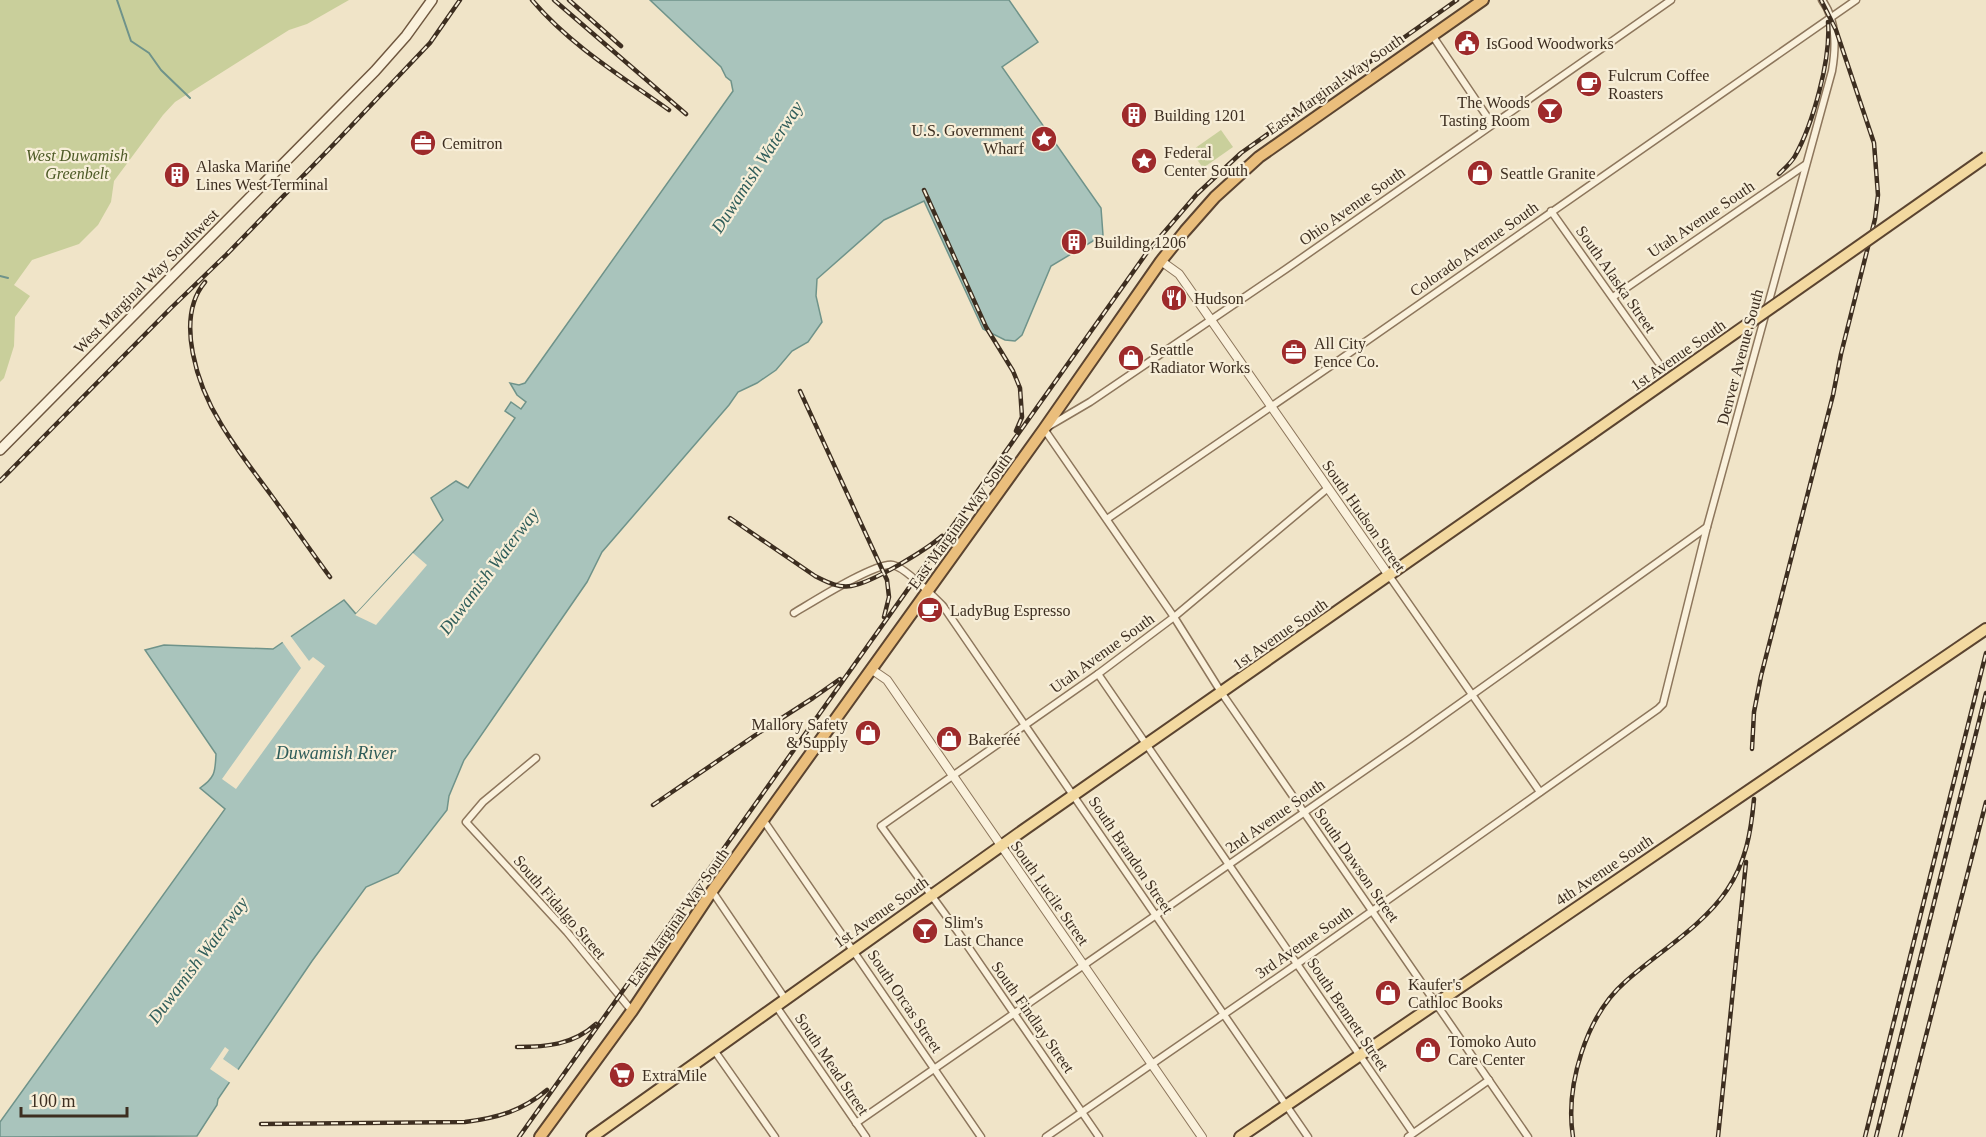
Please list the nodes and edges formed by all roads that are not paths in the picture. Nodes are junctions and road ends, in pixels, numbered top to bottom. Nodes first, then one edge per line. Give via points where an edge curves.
1 (432, 0) edge
2 (1483, 0) edge
3 (1671, 0) edge
4 (1822, 0) edge
5 (1856, 0) edge
6 (1831, 18) junction
7 (1432, 35) junction
8 (1492, 124) junction
9 (1986, 157) edge
10 (1805, 165) junction
11 (1551, 211) junction
12 (1161, 261) junction
13 (1613, 297) junction
14 (1211, 320) junction
15 (1658, 362) dead end
16 (1271, 407) junction
17 (1044, 429) junction
18 (0, 450) edge
19 (1328, 488) junction
20 (1107, 519) junction
21 (1707, 527) junction
22 (1390, 577) junction
23 (928, 591) junction
24 (794, 613) dead end
25 (1174, 617) junction
26 (1986, 629) edge
27 (871, 669) junction
28 (1098, 674) junction
29 (1221, 692) junction
30 (1471, 694) junction
31 (1664, 704) joint
32 (1025, 724) junction
33 (1146, 744) junction
34 (536, 758) dead end
35 (952, 775) junction
36 (1540, 792) junction
37 (1074, 795) junction
38 (1304, 812) junction
39 (764, 821) junction
40 (881, 826) joint
41 (1000, 846) junction
42 (1229, 865) junction
43 (712, 891) junction
44 (931, 896) junction
45 (1372, 911) junction
46 (1156, 916) junction
47 (854, 950) junction
48 (1297, 964) junction
49 (1084, 965) junction
50 (781, 1003) junction
51 (1436, 1003) junction
52 (632, 1011) junction
53 (1014, 1014) junction
54 (1224, 1014) junction
55 (714, 1050) junction
56 (1360, 1055) junction
57 (1152, 1064) junction
58 (935, 1069) junction
59 (1489, 1080) junction
60 (1286, 1106) junction
61 (1082, 1112) junction
62 (856, 1123) junction
63 (1411, 1135) edge
64 (540, 1137) edge
65 (592, 1137) edge
66 (775, 1137) edge
67 (866, 1137) edge
68 (981, 1137) edge
69 (1046, 1137) edge
70 (1099, 1137) edge
71 (1202, 1137) edge
72 (1240, 1137) edge
73 (1308, 1137) edge
74 (1528, 1137) edge

1 - 18 main road, West Marginal Way Southwest via 375,71
2 - 7 highway, East Marginal Way South
3 - 8 street, Ohio Avenue South
4 - 6 street, Denver Avenue South
5 - 6 street, Colorado Avenue South
6 - 10 street, Denver Avenue South via 1834,58
6 - 11 street, Colorado Avenue South
7 - 8 street
7 - 12 highway, East Marginal Way South via 1259,157 1215,197
8 - 14 street, Ohio Avenue South
9 - 22 main road, 1st Avenue South, bridge
10 - 13 street, Utah Avenue South
10 - 21 street, Denver Avenue South
11 - 13 street, South Alaska Street
11 - 16 street, Colorado Avenue South
12 - 14 street, South Hudson Street via 1179,274
12 - 17 highway, East Marginal Way South
13 - 15 street, South Alaska Street
14 - 16 street, South Hudson Street
14 - 17 street, Ohio Avenue South
16 - 19 street, South Hudson Street
16 - 20 street, Colorado Avenue South
17 - 20 street, South Dawson Street
17 - 23 highway, East Marginal Way South
19 - 22 street, South Hudson Street
19 - 25 street, Utah Avenue South
20 - 25 street, South Dawson Street
21 - 30 street, 2nd Avenue South
21 - 31 street, Denver Avenue South
22 - 29 main road, 1st Avenue South
22 - 30 street, South Hudson Street
23 - 24 street via 896,565 884,564
23 - 27 highway, East Marginal Way South
23 - 32 street, South Brandon Street via 943,606
25 - 28 street, Utah Avenue South
25 - 29 street, South Dawson Street
26 - 51 main road, 4th Avenue South
27 - 35 street, South Lucile Street via 887,680
27 - 39 highway, East Marginal Way South
28 - 32 street, Utah Avenue South
28 - 33 street, South Bennett Street
29 - 33 main road, 1st Avenue South
29 - 38 street, South Dawson Street
30 - 36 street, South Hudson Street
30 - 38 street, 2nd Avenue South
31 - 36 street, 3rd Avenue South
32 - 35 street, Utah Avenue South
32 - 37 street, South Brandon Street
33 - 37 main road, 1st Avenue South
33 - 42 street, South Bennett Street
34 - 52 street, South Fidalgo Street via 483,802 466,822 567,932
35 - 40 street, Utah Avenue South
35 - 41 street, South Lucile Street
36 - 45 street, 3rd Avenue South
37 - 41 main road, 1st Avenue South
37 - 46 street, South Brandon Street
38 - 42 street, 2nd Avenue South
38 - 45 street, South Dawson Street
39 - 43 highway, East Marginal Way South
39 - 47 street, South Orcas Street
40 - 44 street, South Findlay Street
41 - 44 main road, 1st Avenue South
41 - 49 street, South Lucile Street
42 - 46 street, 2nd Avenue South
42 - 48 street, South Bennett Street
43 - 50 street, South Mead Street
43 - 52 highway, East Marginal Way South
44 - 47 main road, 1st Avenue South
44 - 53 street, South Findlay Street
45 - 48 street, 3rd Avenue South
45 - 51 street, South Dawson Street
46 - 49 street, 2nd Avenue South
46 - 54 street, South Brandon Street
47 - 50 main road, 1st Avenue South
47 - 58 street, South Orcas Street
48 - 54 street, 3rd Avenue South
48 - 56 street, South Bennett Street
49 - 53 street, 2nd Avenue South
49 - 57 street, South Lucile Street
50 - 55 main road, 1st Avenue South
50 - 62 street, South Mead Street
51 - 56 main road, 4th Avenue South
51 - 59 street, South Dawson Street
52 - 64 highway, East Marginal Way South
53 - 58 street, 2nd Avenue South
53 - 61 street, South Findlay Street
54 - 57 street, 3rd Avenue South
54 - 60 street, South Brandon Street
55 - 65 main road, 1st Avenue South
55 - 66 street
56 - 60 main road, 4th Avenue South
56 - 63 street, South Bennett Street
57 - 61 street, 3rd Avenue South
57 - 71 street, South Lucile Street
58 - 62 street, 2nd Avenue South
58 - 68 street, South Orcas Street
59 - 63 street
59 - 74 street, South Dawson Street
60 - 72 main road, 4th Avenue South
60 - 73 street, South Brandon Street
61 - 69 street, 3rd Avenue South
61 - 70 street, South Findlay Street
62 - 67 street, South Mead Street

